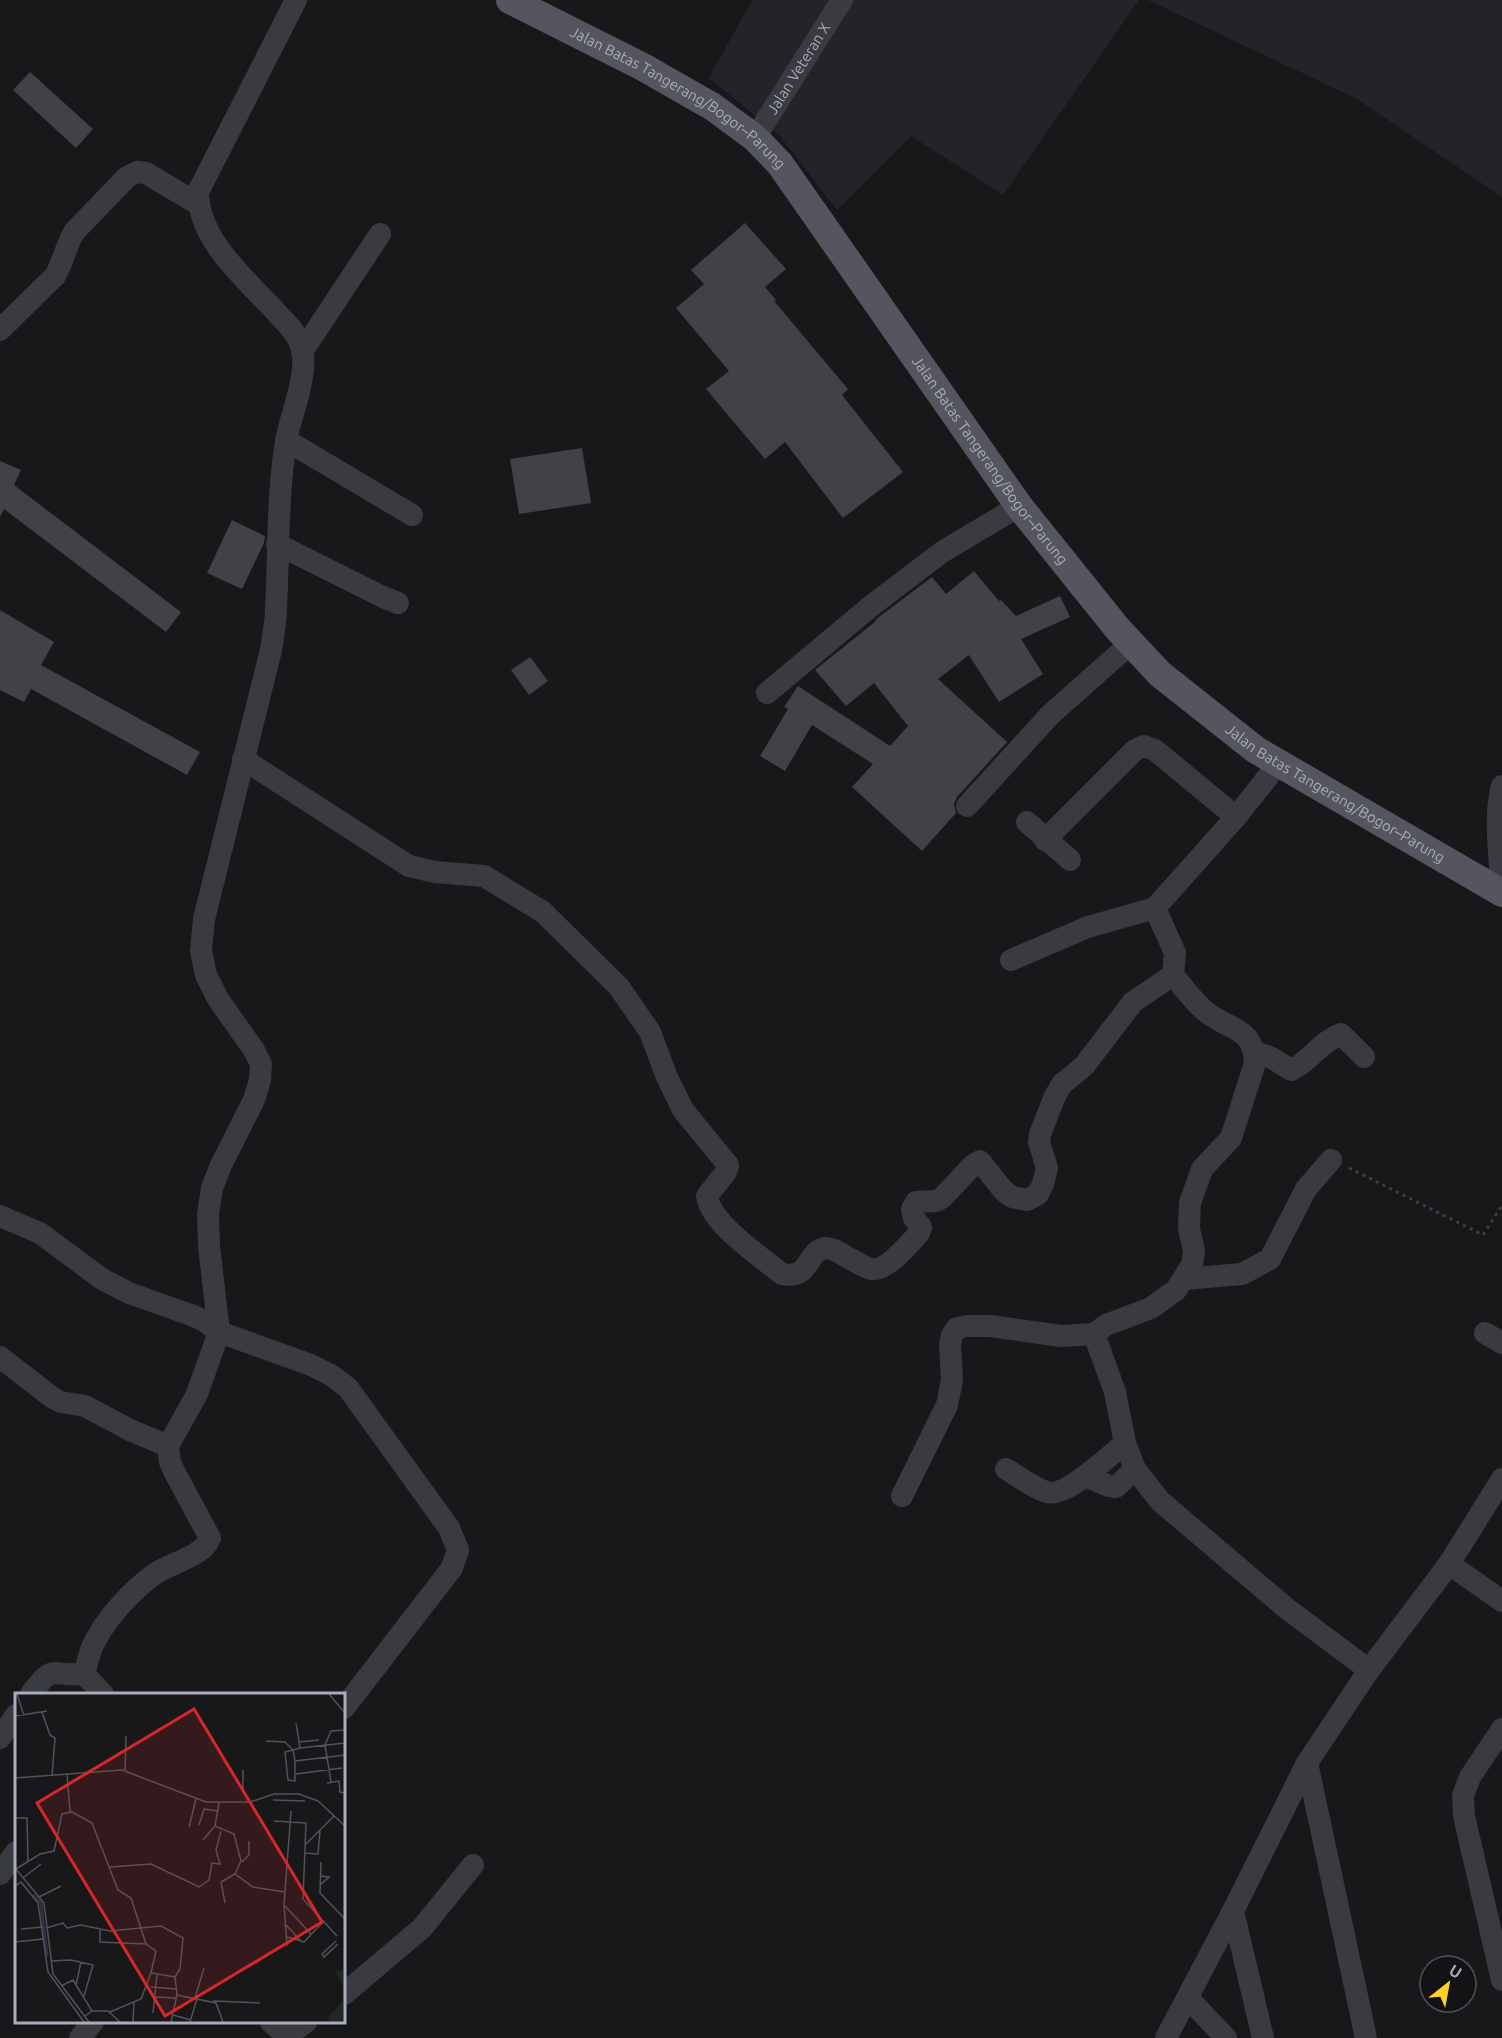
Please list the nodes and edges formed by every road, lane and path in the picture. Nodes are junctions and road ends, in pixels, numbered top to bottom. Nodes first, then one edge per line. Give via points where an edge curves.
1 (296, 0) edge
2 (510, 0) edge
3 (842, 0) edge
4 (755, 138) junction
5 (198, 204) junction
6 (380, 234) dead end
7 (0, 330) edge
8 (302, 352) junction
9 (286, 441) junction
10 (1019, 506) junction
11 (412, 515) dead end
12 (277, 544) junction
13 (398, 603) dead end
14 (1131, 643) junction
15 (767, 693) dead end
16 (243, 759) junction
17 (1279, 763) junction
18 (1502, 786) edge
19 (967, 806) dead end
20 (1236, 817) junction
21 (1027, 822) dead end
22 (1045, 840) junction
23 (1070, 860) dead end
24 (1501, 893) edge
25 (1155, 908) junction
26 (1011, 960) dead end
27 (1173, 975) junction
28 (1255, 1052) junction
29 (1364, 1057) dead end
30 (1331, 1160) joint
31 (1502, 1205) edge
32 (0, 1216) edge
33 (1185, 1279) junction
34 (219, 1332) junction
35 (1094, 1334) junction
36 (0, 1358) edge
37 (1125, 1443) junction
38 (168, 1446) junction
39 (1006, 1469) dead end
40 (1135, 1469) junction
41 (1085, 1476) junction
42 (1502, 1479) edge
43 (902, 1496) dead end
44 (1449, 1564) junction
45 (1502, 1601) edge
46 (1369, 1671) junction
47 (84, 1674) junction
48 (33, 1693) edge
49 (101, 1693) edge
50 (345, 1707) edge
51 (15, 1716) edge
52 (1502, 1729) edge
53 (0, 1738) edge
54 (1307, 1763) junction
55 (473, 1865) dead end
56 (1233, 1911) junction
57 (1502, 1980) edge
58 (345, 1993) edge
59 (1188, 1998) junction
60 (92, 2023) edge
61 (304, 2023) edge
62 (282, 2032) edge
63 (80, 2038) edge
64 (1166, 2038) edge
65 (1226, 2038) edge
66 (1263, 2038) edge
67 (1366, 2038) edge

1 - 5 street via 202,181
2 - 4 main road, Jalan Batas Tangerang/Bogor–Parung via 683,90
3 - 4 street, Jalan Veteran X
4 - 10 main road, Jalan Batas Tangerang/Bogor–Parung via 786,173
5 - 7 street via 146,173 136,172 127,177 74,232 55,276
5 - 8 street via 204,226 227,259 294,332
6 - 8 street
8 - 9 street via 303,369
9 - 11 street
9 - 12 street
10 - 14 main road, Jalan Batas Tangerang/Bogor–Parung
10 - 15 street via 942,552
12 - 13 street
12 - 16 street via 271,650
14 - 17 main road, Jalan Batas Tangerang/Bogor–Parung via 1192,700
14 - 19 street via 1050,715
16 - 27 street via 409,866 484,876 543,912 619,987 650,1032 683,1110 728,1165 707,1196 714,1214 782,1275 793,1276 804,1270 825,1248 874,1270 888,1264 919,1233 921,1227 912,1209 916,1202 942,1198 980,1161 1007,1194 1022,1201 1033,1198 1047,1168 1040,1134 1062,1084 1084,1066 1133,1002
16 - 34 street via 204,919 201,951 206,975 218,999 261,1064 254,1100 215,1180 208,1214
17 - 20 street
17 - 24 main road, Jalan Batas Tangerang/Bogor–Parung
18 - 24 street via 1498,830
20 - 22 street via 1155,750 1144,746 1135,750
20 - 25 street
21 - 22 street
22 - 23 street
25 - 26 street via 1088,927
25 - 27 street via 1175,953
27 - 28 street via 1206,1012 1244,1034
28 - 29 street via 1291,1071 1341,1034
28 - 33 street via 1252,1076 1231,1138 1202,1169 1190,1203 1189,1229 1194,1251
30 - 31 path via 1483,1235
30 - 33 street via 1306,1189 1270,1259 1242,1274
32 - 34 street via 40,1233 102,1279 203,1320
33 - 35 street via 1151,1308 1106,1325
34 - 38 street via 197,1394
34 - 50 street via 312,1365 348,1388 449,1527 458,1550 452,1568
35 - 37 street via 1116,1392
35 - 43 street via 1061,1336 990,1326 957,1328 950,1345 952,1380 947,1405
36 - 38 street via 53,1398 85,1406
37 - 40 street
37 - 41 street
38 - 47 street via 170,1462 208,1533 208,1544 157,1572 139,1588 106,1625 92,1647
39 - 41 street via 1050,1493 1059,1492
40 - 41 street via 1116,1487
40 - 46 street via 1160,1501 1202,1539
42 - 44 street
44 - 45 street
44 - 46 street
46 - 54 street
47 - 48 street via 54,1671
47 - 49 street
51 - 53 street
52 - 57 street via 1462,1796
54 - 56 street
54 - 67 street
55 - 58 street via 422,1928
56 - 59 street
56 - 66 street
59 - 64 street
59 - 65 street
60 - 63 street
61 - 62 street

